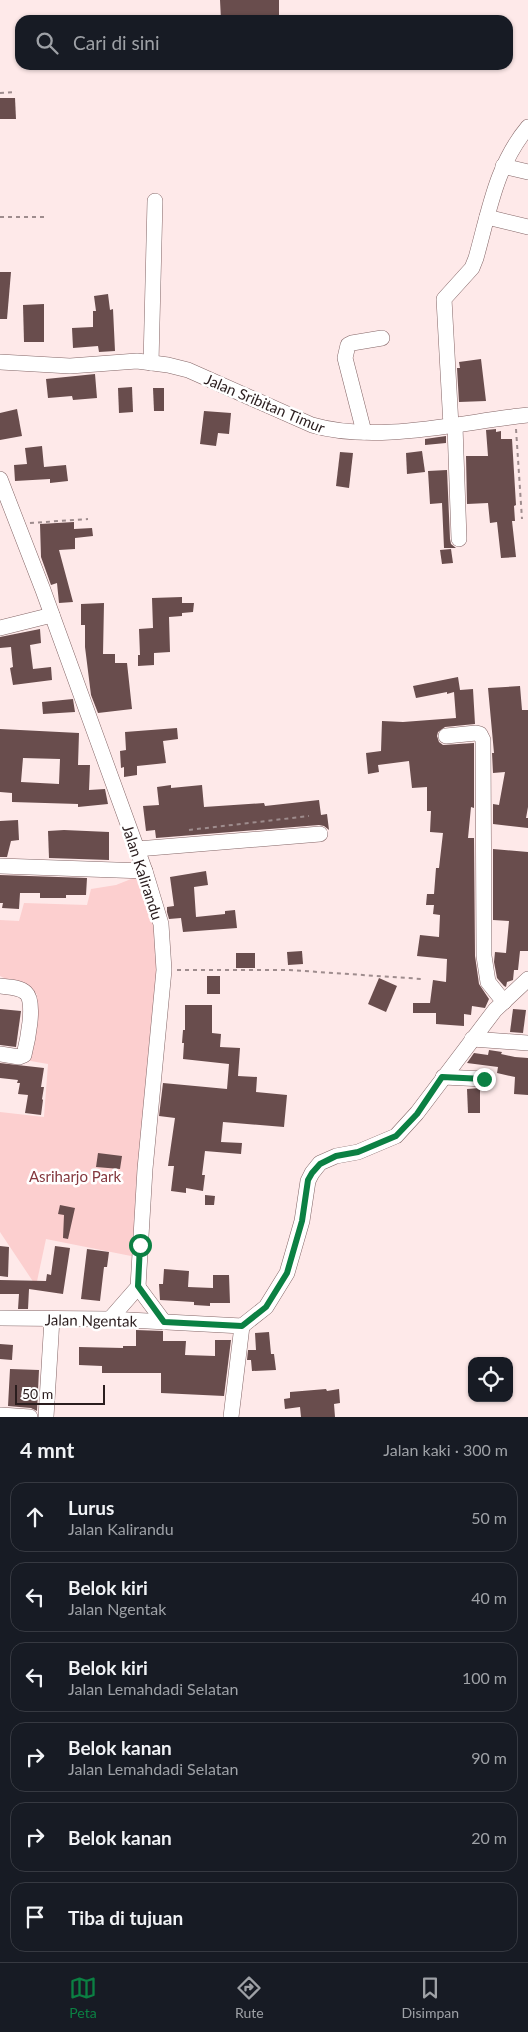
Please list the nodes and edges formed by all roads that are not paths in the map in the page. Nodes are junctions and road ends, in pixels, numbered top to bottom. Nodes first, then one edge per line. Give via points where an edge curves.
1 (525, 135) edge
2 (502, 166) junction
3 (528, 172) edge
4 (155, 201) dead end
5 (487, 217) junction
6 (528, 227) edge
7 (382, 338) dead end
8 (1, 362) edge
9 (151, 363) junction
10 (522, 416) edge
11 (453, 426) junction
12 (364, 432) junction
13 (0, 479) edge
14 (459, 539) dead end
15 (52, 615) junction
16 (0, 628) edge
17 (446, 736) dead end
18 (320, 834) dead end
19 (137, 849) junction
20 (0, 866) edge
21 (146, 871) junction
22 (528, 979) edge
23 (0, 986) edge
24 (504, 1002) junction
25 (472, 1039) junction
26 (528, 1043) edge
27 (0, 1054) edge
28 (442, 1077) junction
29 (484, 1079) dead end
30 (138, 1286) junction
31 (0, 1318) edge
32 (52, 1319) junction
33 (110, 1319) junction
34 (164, 1322) junction
35 (242, 1326) junction
36 (1, 1415) edge
37 (30, 1417) edge
38 (46, 1417) edge
39 (231, 1417) edge

1 - 2 street
2 - 3 street
2 - 5 street
4 - 9 street
5 - 6 street
5 - 11 street via 472,268 444,299
7 - 12 street via 352,343 346,350
8 - 9 street, Jalan Sribitan Timur via 70,366 137,361
9 - 12 street, Jalan Sribitan Timur via 188,370 312,425 332,431
10 - 11 street, Jalan Sribitan Timur
11 - 12 street, Jalan Sribitan Timur
11 - 14 street
13 - 15 street, Jalan Kalirandu
15 - 16 street
15 - 19 street, Jalan Kalirandu
17 - 24 street via 476,733 483,740 484,956 488,982
18 - 19 street
19 - 21 street, Jalan Kalirandu
20 - 21 street
21 - 30 street, Jalan Kalirandu via 161,924 164,970 145,1169
22 - 24 street
23 - 27 street via 26,992 32,1007 24,1055
24 - 25 street
25 - 26 street
25 - 28 street
28 - 29 street
28 - 35 street via 417,1114 396,1136 358,1152 336,1156 320,1164 312,1173 287,1273 266,1307
30 - 33 street
30 - 34 street
31 - 32 street, Jalan Ngentak
32 - 33 street, Jalan Ngentak
32 - 38 street
33 - 34 street, Jalan Ngentak
34 - 35 street, Jalan Ngentak
35 - 39 street
36 - 37 street

